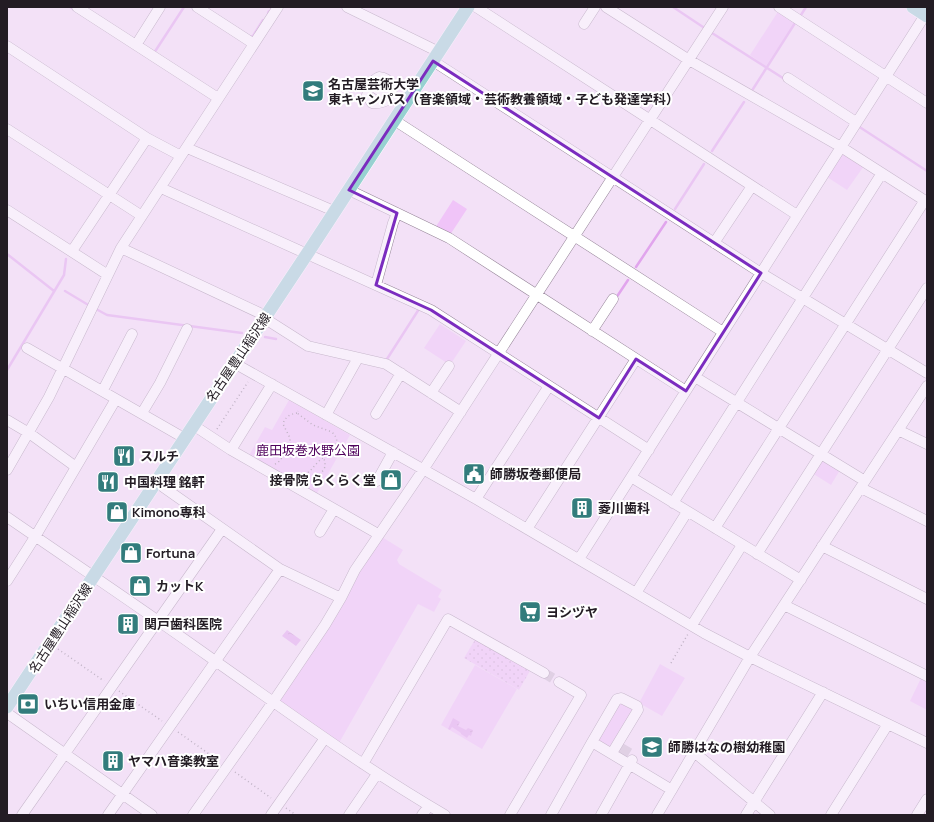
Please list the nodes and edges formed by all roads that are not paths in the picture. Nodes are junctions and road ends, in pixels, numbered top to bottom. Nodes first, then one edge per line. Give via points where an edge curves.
1 (77, 7) edge
2 (160, 7) edge
3 (197, 7) edge
4 (278, 7) edge
5 (346, 7) edge
6 (469, 7) edge
7 (595, 7) edge
8 (606, 7) edge
9 (723, 7) edge
10 (779, 7) edge
11 (913, 7) edge
12 (926, 14) edge
13 (584, 24) dead end
14 (254, 44) junction
15 (136, 45) junction
16 (7, 46) edge
17 (436, 57) junction
18 (689, 60) junction
19 (885, 76) junction
20 (788, 78) dead end
21 (218, 98) junction
22 (391, 98) junction
23 (927, 103) edge
24 (403, 106) junction
25 (394, 120) junction
26 (651, 120) junction
27 (856, 122) junction
28 (7, 129) edge
29 (147, 138) junction
30 (841, 147) junction
31 (187, 148) junction
32 (181, 156) junction
33 (882, 173) junction
34 (613, 178) junction
35 (752, 186) junction
36 (161, 188) junction
37 (349, 190) junction
38 (109, 195) junction
39 (926, 201) edge
40 (7, 210) edge
41 (334, 212) junction
42 (398, 213) junction
43 (797, 215) junction
44 (142, 216) junction
45 (574, 236) junction
46 (714, 244) junction
47 (121, 248) junction
48 (72, 251) junction
49 (307, 254) junction
50 (761, 273) junction
51 (108, 275) junction
52 (376, 285) junction
53 (927, 288) edge
54 (537, 295) junction
55 (613, 299) dead end
56 (803, 299) junction
57 (265, 317) junction
58 (845, 324) junction
59 (187, 328) dead end
60 (592, 331) junction
61 (723, 332) junction
62 (132, 334) dead end
63 (28, 348) dead end
64 (888, 350) junction
65 (498, 354) junction
66 (131, 356) dead end
67 (358, 358) junction
68 (636, 359) junction
69 (234, 363) junction
70 (449, 366) dead end
71 (62, 368) junction
72 (401, 373) junction
73 (927, 374) edge
74 (695, 377) junction
75 (272, 384) junction
76 (548, 386) junction
77 (927, 386) edge
78 (686, 391) junction
79 (431, 392) junction
80 (109, 394) junction
81 (737, 403) junction
82 (461, 412) junction
83 (142, 413) junction
84 (376, 414) dead end
85 (326, 415) junction
86 (598, 418) junction
87 (7, 420) edge
88 (193, 425) junction
89 (779, 428) junction
90 (898, 430) junction
91 (29, 433) junction
92 (184, 438) junction
93 (927, 444) edge
94 (231, 450) junction
95 (649, 450) junction
96 (393, 452) junction
97 (821, 454) junction
98 (76, 467) junction
99 (7, 470) edge
100 (423, 470) junction
101 (631, 477) junction
102 (377, 480) dead end
103 (156, 482) junction
104 (863, 485) junction
105 (476, 499) junction
106 (673, 503) junction
107 (334, 509) junction
108 (687, 512) junction
109 (7, 517) edge
110 (927, 521) edge
111 (715, 528) junction
112 (222, 529) junction
113 (527, 529) junction
114 (320, 532) dead end
115 (378, 534) junction
116 (35, 537) junction
117 (742, 545) junction
118 (822, 546) junction
119 (757, 554) junction
120 (579, 559) junction
121 (280, 569) junction
122 (94, 576) junction
123 (801, 580) junction
124 (7, 581) edge
125 (636, 593) junction
126 (341, 598) junction
127 (927, 599) edge
128 (784, 605) junction
129 (158, 620) junction
130 (692, 626) junction
131 (750, 657) junction
132 (216, 662) junction
133 (544, 673) tunnel mouth
134 (927, 676) edge
135 (559, 682) tunnel mouth
136 (824, 692) junction
137 (273, 702) junction
138 (7, 707) edge
139 (7, 713) edge
140 (888, 724) junction
141 (325, 738) junction
142 (926, 741) edge
143 (592, 742) junction
144 (617, 749) junction
145 (694, 752) junction
146 (65, 753) junction
147 (631, 763) junction
148 (364, 764) junction
149 (377, 774) junction
150 (672, 790) junction
151 (123, 795) junction
152 (927, 799) edge
153 (754, 802) junction
154 (429, 806) junction
155 (22, 815) edge
156 (108, 815) edge
157 (152, 815) edge
158 (193, 815) edge
159 (271, 815) edge
160 (349, 815) edge
161 (422, 815) edge
162 (445, 815) edge
163 (510, 815) edge
164 (551, 815) edge
165 (601, 815) edge
166 (657, 815) edge
167 (746, 815) edge
168 (770, 815) edge
169 (831, 815) edge
170 (917, 815) edge

1 - 15 street
2 - 15 street
3 - 14 street
4 - 14 street
5 - 17 street
6 - 17 main road, 名古屋豊山稲沢線
6 - 26 street
7 - 13 street
8 - 18 street
9 - 18 street
10 - 19 street
11 - 12 main road
12 - 19 street
14 - 21 street
15 - 21 street
16 - 29 street
17 - 24 main road, 名古屋豊山稲沢線
17 - 34 street
18 - 26 street
18 - 30 street
19 - 23 street
19 - 27 street
20 - 27 street
21 - 31 street
22 - 22 street via 378,104 372,103 367,91 375,79 384,78 391,84
22 - 24 street
24 - 25 main road, 名古屋豊山稲沢線
25 - 37 main road, 名古屋豊山稲沢線
25 - 45 street
26 - 34 street
26 - 35 street
27 - 30 street
28 - 38 street
29 - 32 street
29 - 38 street
30 - 33 street
30 - 43 street
31 - 32 street
31 - 41 street
32 - 36 street
33 - 39 street
33 - 56 street
34 - 45 street
34 - 46 street
35 - 43 street
35 - 46 street
36 - 44 street
36 - 49 street
37 - 41 main road, 名古屋豊山稲沢線
37 - 42 street
38 - 44 street
38 - 48 street
39 - 58 street
40 - 48 street
41 - 49 main road, 名古屋豊山稲沢線
42 - 52 street
42 - 54 street via 449,238
43 - 50 street
44 - 47 street
45 - 54 street
45 - 61 street
46 - 50 street
47 - 51 street
47 - 57 street
48 - 51 street
49 - 52 street
49 - 57 main road, 名古屋豊山稲沢線
50 - 56 street
50 - 61 street
51 - 71 street
52 - 65 street via 431,310
53 - 64 street
54 - 60 street
54 - 65 street
55 - 60 street
56 - 58 street
56 - 81 street
57 - 67 street via 308,346
57 - 69 main road, 名古屋豊山稲沢線
58 - 64 street
58 - 89 street
59 - 83 street
60 - 68 street
61 - 74 street
62 - 80 street
63 - 71 street
64 - 73 street
64 - 97 street
65 - 76 street
65 - 82 street
66 - 80 street via 128,354
67 - 72 street via 386,364
67 - 85 street
68 - 78 street
68 - 86 street
69 - 75 street
69 - 88 main road, 名古屋豊山稲沢線
70 - 79 street
71 - 80 street
71 - 91 street
72 - 79 street
72 - 84 street
74 - 78 street
74 - 81 street
75 - 85 street
75 - 94 street
76 - 86 street
76 - 105 street
77 - 90 street
78 - 95 street
79 - 82 street
80 - 83 street
80 - 98 street
81 - 89 street
81 - 106 street
82 - 100 street
83 - 92 street
85 - 96 street
86 - 95 street
86 - 113 street
87 - 91 street
88 - 92 main road, 名古屋豊山稲沢線
88 - 94 street
89 - 97 street
89 - 111 street
90 - 93 street
90 - 104 street
91 - 98 street
91 - 99 street
92 - 103 main road, 名古屋豊山稲沢線
94 - 107 street
95 - 101 street
96 - 100 street
96 - 102 street
97 - 104 street
97 - 119 street
98 - 116 street
100 - 105 street
100 - 115 street
101 - 106 street
101 - 120 street
103 - 112 street
103 - 122 main road, 名古屋豊山稲沢線
104 - 110 street
104 - 118 street
105 - 113 street
106 - 108 street
107 - 114 street
107 - 115 street
108 - 111 street
108 - 125 street
109 - 116 street
111 - 117 street
112 - 121 street
112 - 129 street
113 - 120 street
115 - 126 street
116 - 122 street
116 - 124 street
117 - 119 street
117 - 130 street
118 - 123 street
118 - 127 street
119 - 123 street
120 - 125 street
121 - 126 street
121 - 132 street
122 - 129 street
122 - 138 main road, 名古屋豊山稲沢線
123 - 128 street
125 - 130 street
126 - 137 street
128 - 131 street
128 - 134 street
129 - 132 street
129 - 146 street
130 - 131 street
131 - 136 street
131 - 145 street
132 - 137 street
132 - 151 street
133 - 148 street via 448,620
135 - 163 street via 581,695
136 - 140 street
136 - 153 street
137 - 141 street
137 - 158 street
139 - 146 street
140 - 142 street
140 - 169 street
141 - 148 street
141 - 159 street
143 - 144 street
143 - 144 street via 617,699 621,698 636,706 638,710
143 - 164 street
144 - 147 street
145 - 150 street
145 - 153 street
146 - 151 street
146 - 155 street
147 - 150 street
147 - 165 street
148 - 149 street
149 - 154 street
149 - 160 street
150 - 166 street
151 - 156 street
151 - 157 street
152 - 170 street
153 - 167 street
153 - 168 street
154 - 161 street
154 - 162 street

